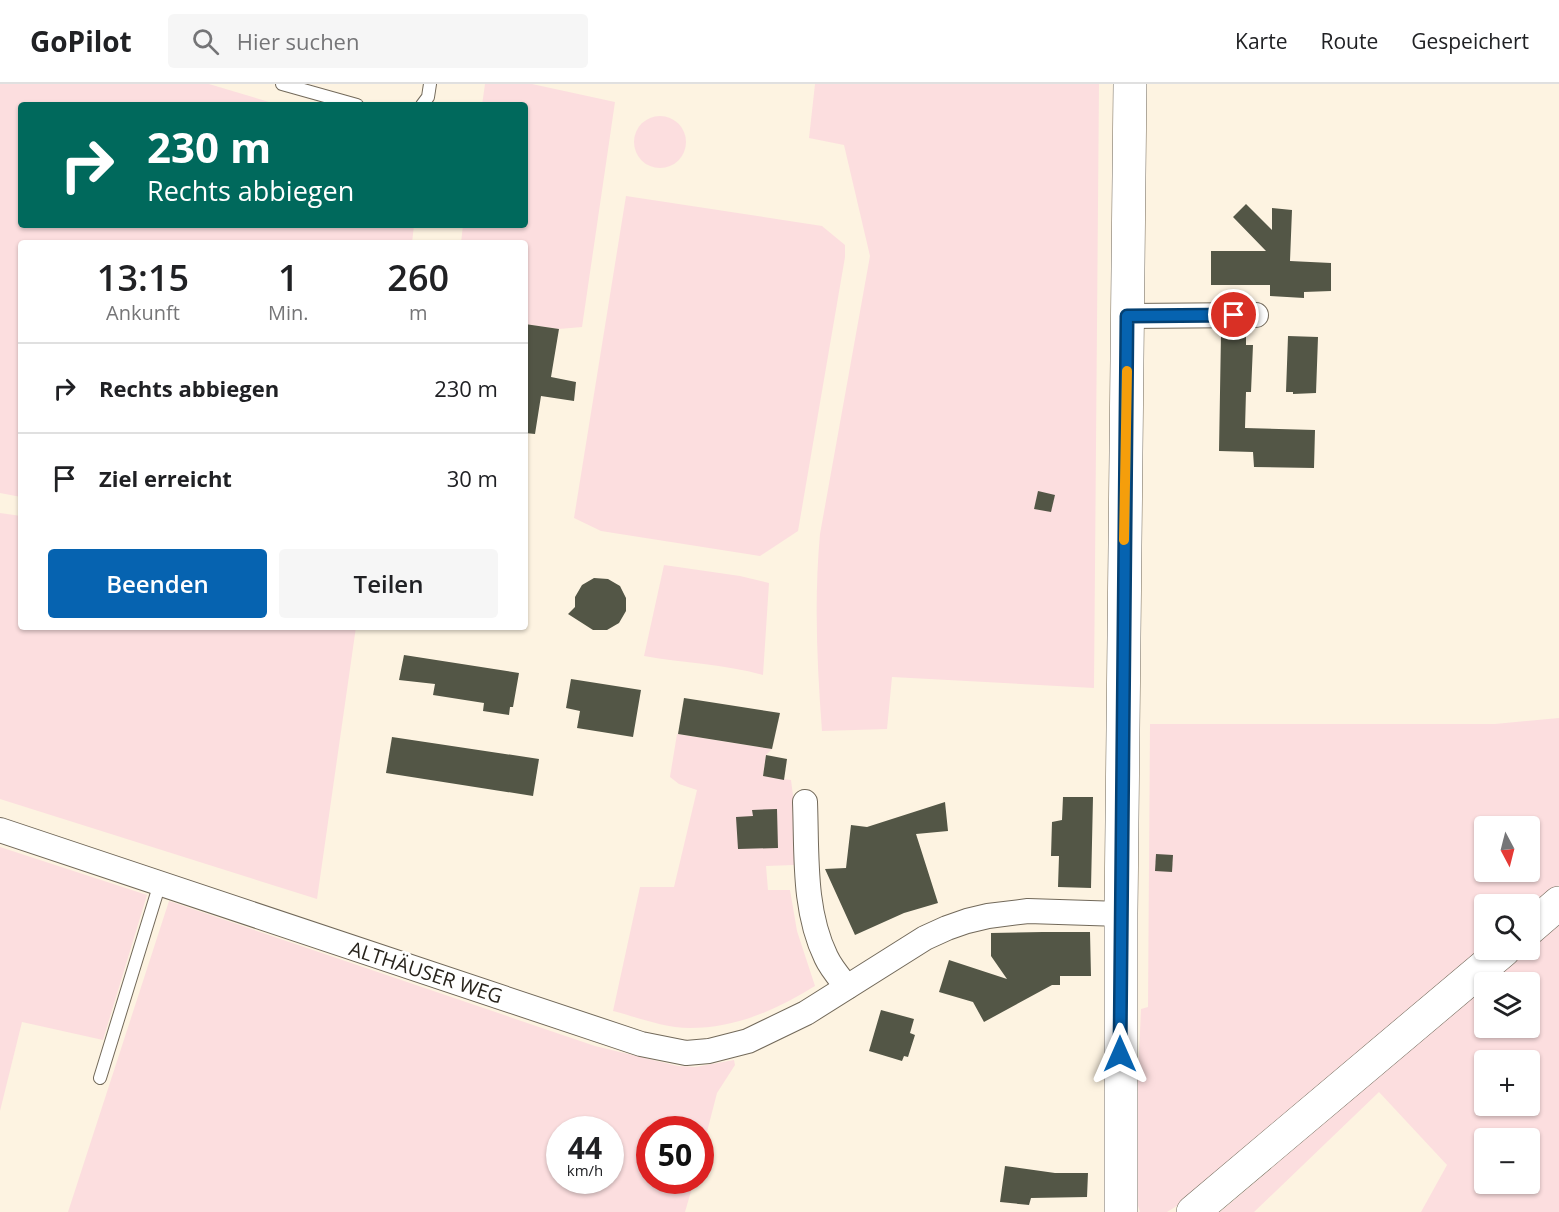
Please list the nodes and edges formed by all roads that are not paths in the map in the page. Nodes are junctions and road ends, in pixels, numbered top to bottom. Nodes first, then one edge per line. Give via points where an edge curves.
1 (282, 84) edge
2 (430, 84) edge
3 (1130, 84) edge
4 (346, 102) edge
5 (424, 102) edge
6 (1256, 315) dead end
7 (1127, 316) junction
8 (805, 802) dead end
9 (0, 830) edge
10 (160, 883) junction
11 (1559, 903) edge
12 (1121, 914) junction
13 (1540, 919) edge
14 (1492, 960) edge
15 (847, 987) junction
16 (100, 1078) dead end
17 (1121, 1212) edge
18 (1193, 1212) edge

1 - 4 lane
2 - 5 lane
3 - 7 main road
6 - 7 street
7 - 12 main road
8 - 15 street via 814,923 825,956
9 - 10 street, ALTHÄUSER WEG
10 - 15 street, ALTHÄUSER WEG via 663,1050 709,1051 748,1041 807,1013
10 - 16 lane
11 - 13 main road
12 - 15 street, ALTHÄUSER WEG via 1028,911 967,921 925,938
12 - 17 main road
14 - 18 main road

